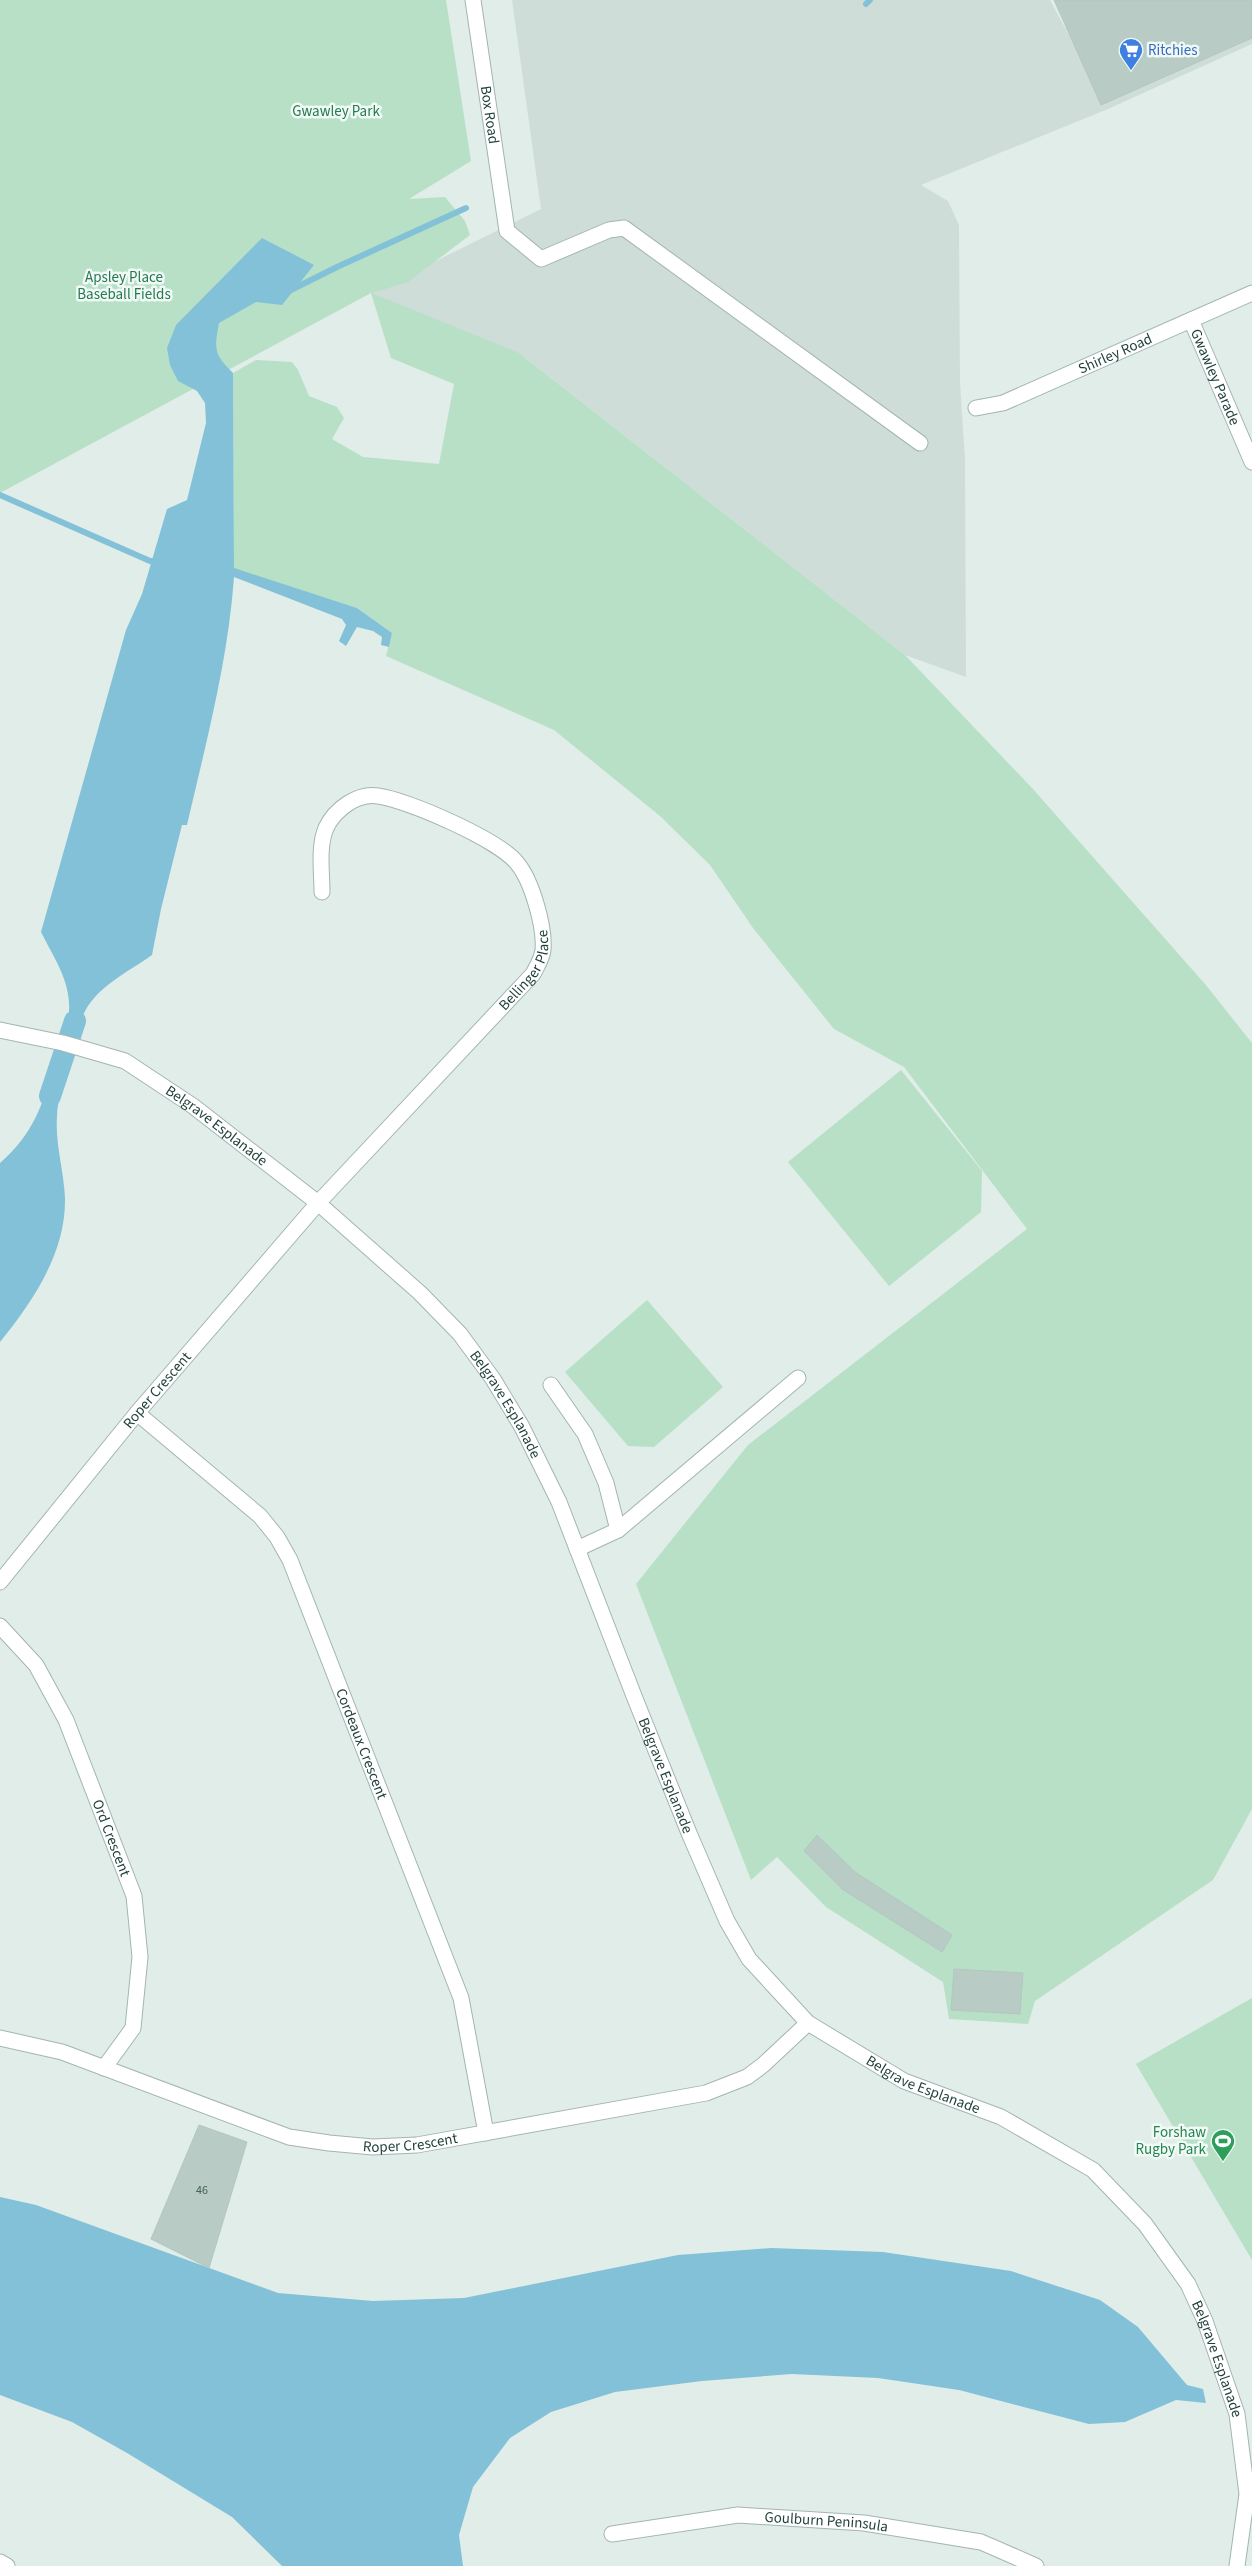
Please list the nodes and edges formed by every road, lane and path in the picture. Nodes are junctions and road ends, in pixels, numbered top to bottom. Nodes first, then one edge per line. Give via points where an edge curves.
1 (473, 0) edge
2 (1252, 293) edge
3 (1191, 320) junction
4 (976, 408) dead end
5 (920, 443) dead end
6 (1252, 462) edge
7 (322, 892) dead end
8 (0, 1030) edge
9 (318, 1203) junction
10 (798, 1378) dead end
11 (551, 1385) dead end
12 (137, 1414) junction
13 (618, 1530) junction
14 (578, 1549) junction
15 (0, 1582) edge
16 (0, 1626) edge
17 (808, 2023) junction
18 (0, 2038) edge
19 (104, 2068) junction
20 (486, 2133) junction
21 (612, 2534) dead end
22 (0, 2562) edge
23 (7, 2566) edge
24 (1036, 2566) edge
25 (1237, 2566) edge

1 - 5 street, Box Road via 507,231 542,259 610,230 624,228
2 - 3 street, Shirley Road
3 - 4 street, Shirley Road via 1003,403
3 - 6 street, Gwawley Parade
7 - 9 street, Bellinger Place via 321,854 326,828 342,807 364,797 378,796 455,824 506,852 526,879 543,934 543,951 533,974
8 - 9 street, Belgrave Esplanade via 69,1044 125,1061 192,1106
9 - 12 street, Roper Crescent
9 - 14 street, Belgrave Esplanade via 420,1293 465,1342 493,1379 522,1426 560,1502
10 - 13 street
11 - 13 street via 588,1443 606,1483
12 - 15 street, Roper Crescent
12 - 20 street, Cordeaux Crescent via 260,1516 290,1560 460,1998
13 - 14 street
14 - 17 street, Belgrave Esplanade via 634,1696 727,1920 749,1958
16 - 19 street, Ord Crescent via 36,1665 66,1720 134,1896 140,1957 133,2028
17 - 20 street, Roper Crescent via 752,2073 706,2093
17 - 25 street, Belgrave Esplanade via 904,2081 1001,2117 1093,2170 1145,2224 1188,2284 1238,2414 1247,2494
18 - 19 street, Roper Crescent via 62,2052
19 - 20 street, Roper Crescent via 289,2137 329,2144 417,2145
21 - 24 street, Goulburn Peninsula via 738,2515 864,2523 981,2542
22 - 23 street

